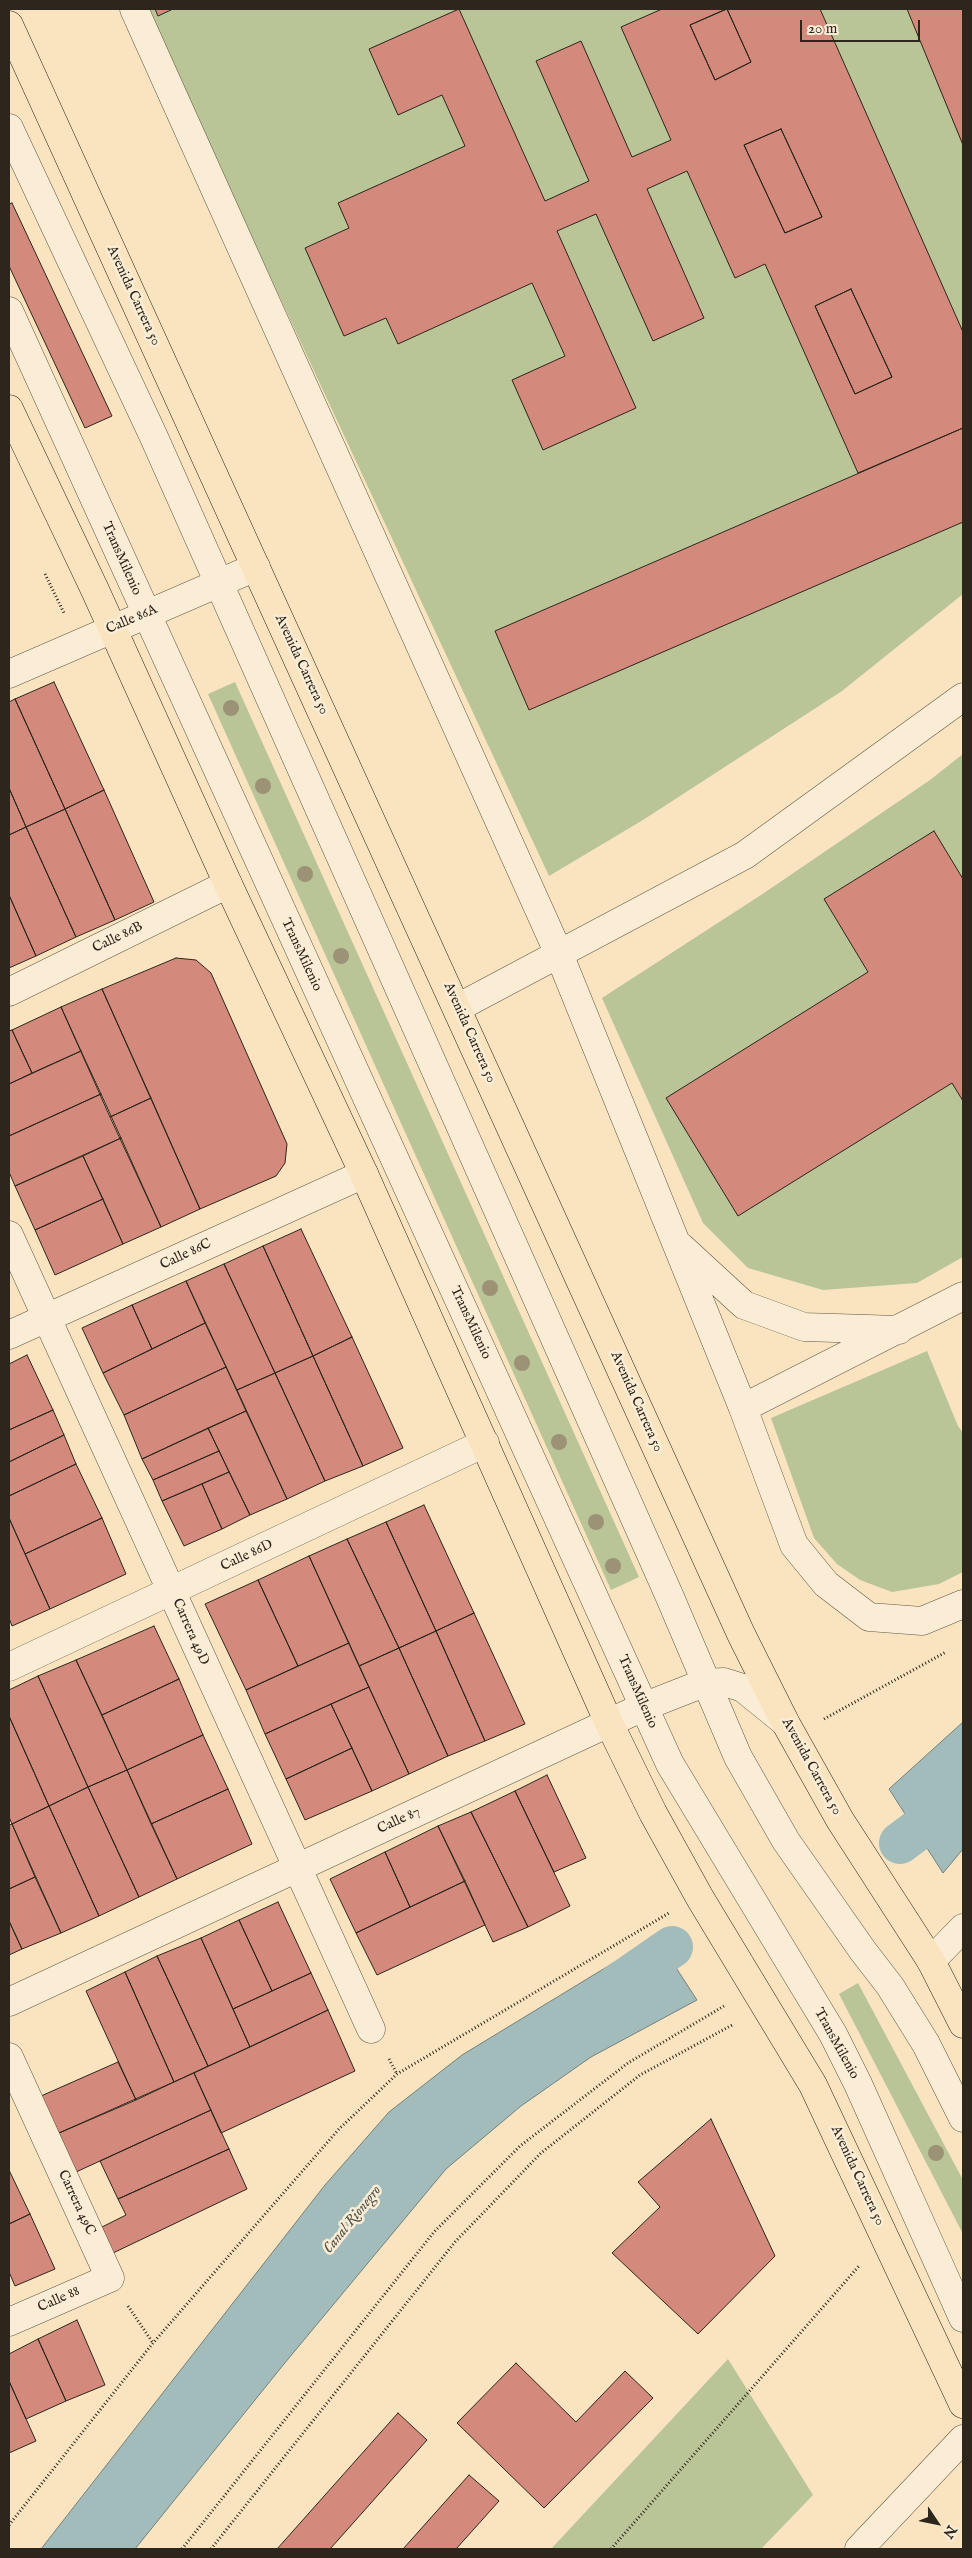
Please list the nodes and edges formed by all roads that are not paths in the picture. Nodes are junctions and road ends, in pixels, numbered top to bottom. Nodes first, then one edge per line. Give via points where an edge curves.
1 (134, 9) edge
2 (9, 25) edge
3 (9, 128) edge
4 (9, 310) edge
5 (9, 409) edge
6 (256, 566) junction
7 (219, 583) junction
8 (146, 614) junction
9 (112, 629) junction
10 (9, 674) edge
11 (963, 697) edge
12 (228, 884) junction
13 (559, 954) junction
14 (9, 992) edge
15 (457, 1008) junction
16 (364, 1174) junction
17 (9, 1235) edge
18 (676, 1242) junction
19 (963, 1296) edge
20 (47, 1319) junction
21 (899, 1330) junction
22 (9, 1336) edge
23 (743, 1408) junction
24 (485, 1443) junction
25 (172, 1592) junction
26 (963, 1604) edge
27 (9, 1667) edge
28 (704, 1682) junction
29 (643, 1707) junction
30 (785, 1722) junction
31 (609, 1723) junction
32 (297, 1868) junction
33 (963, 1928) edge
34 (931, 1961) junction
35 (9, 2002) edge
36 (963, 2024) edge
37 (371, 2029) dead end
38 (9, 2057) edge
39 (963, 2118) edge
40 (110, 2278) joint
41 (963, 2318) edge
42 (9, 2322) edge
43 (963, 2404) edge
44 (963, 2439) edge
45 (859, 2549) edge

1 - 13 street
2 - 6 main road, Avenida Carrera 50
3 - 7 street
4 - 8 street, TransMilenio
5 - 9 main road, Avenida Carrera 50
6 - 7 street, Calle 86A
6 - 15 main road, Avenida Carrera 50
7 - 8 street, Calle 86A
7 - 28 street via 669,1595
8 - 9 street, Calle 86A
8 - 29 street, TransMilenio
9 - 10 street, Calle 86A
9 - 12 main road, Avenida Carrera 50
11 - 13 street via 746,855
12 - 14 street, Calle 86B
12 - 16 main road, Avenida Carrera 50
13 - 15 street
13 - 18 street
15 - 30 main road, Avenida Carrera 50 via 717,1583
16 - 20 street, Calle 86C
16 - 24 main road, Avenida Carrera 50
17 - 20 street, Carrera 49D
18 - 21 street via 744,1305 804,1327
18 - 23 street
19 - 21 street
20 - 22 street, Calle 86C
20 - 25 street, Carrera 49D
21 - 23 street
23 - 26 street via 794,1545 826,1584 869,1617 922,1621
24 - 25 street, Calle 86D
24 - 31 main road, Avenida Carrera 50
25 - 27 street, Calle 86D
25 - 32 street, Carrera 49D
28 - 29 street, Calle 87
28 - 30 street, Calle 87 via 724,1682 743,1688
28 - 39 street via 760,1799 890,1986 926,2044
29 - 31 street, Calle 87
29 - 41 street, TransMilenio via 670,1764 832,2034 858,2084
30 - 34 main road, Avenida Carrera 50 via 840,1820
31 - 32 street, Calle 87
31 - 43 main road, Avenida Carrera 50 via 700,1898 813,2085
32 - 35 street, Calle 87
32 - 37 street, Carrera 49D
33 - 34 street
34 - 36 main road, Avenida Carrera 50
38 - 40 street, Carrera 49C
40 - 42 street, Calle 88
44 - 45 street

